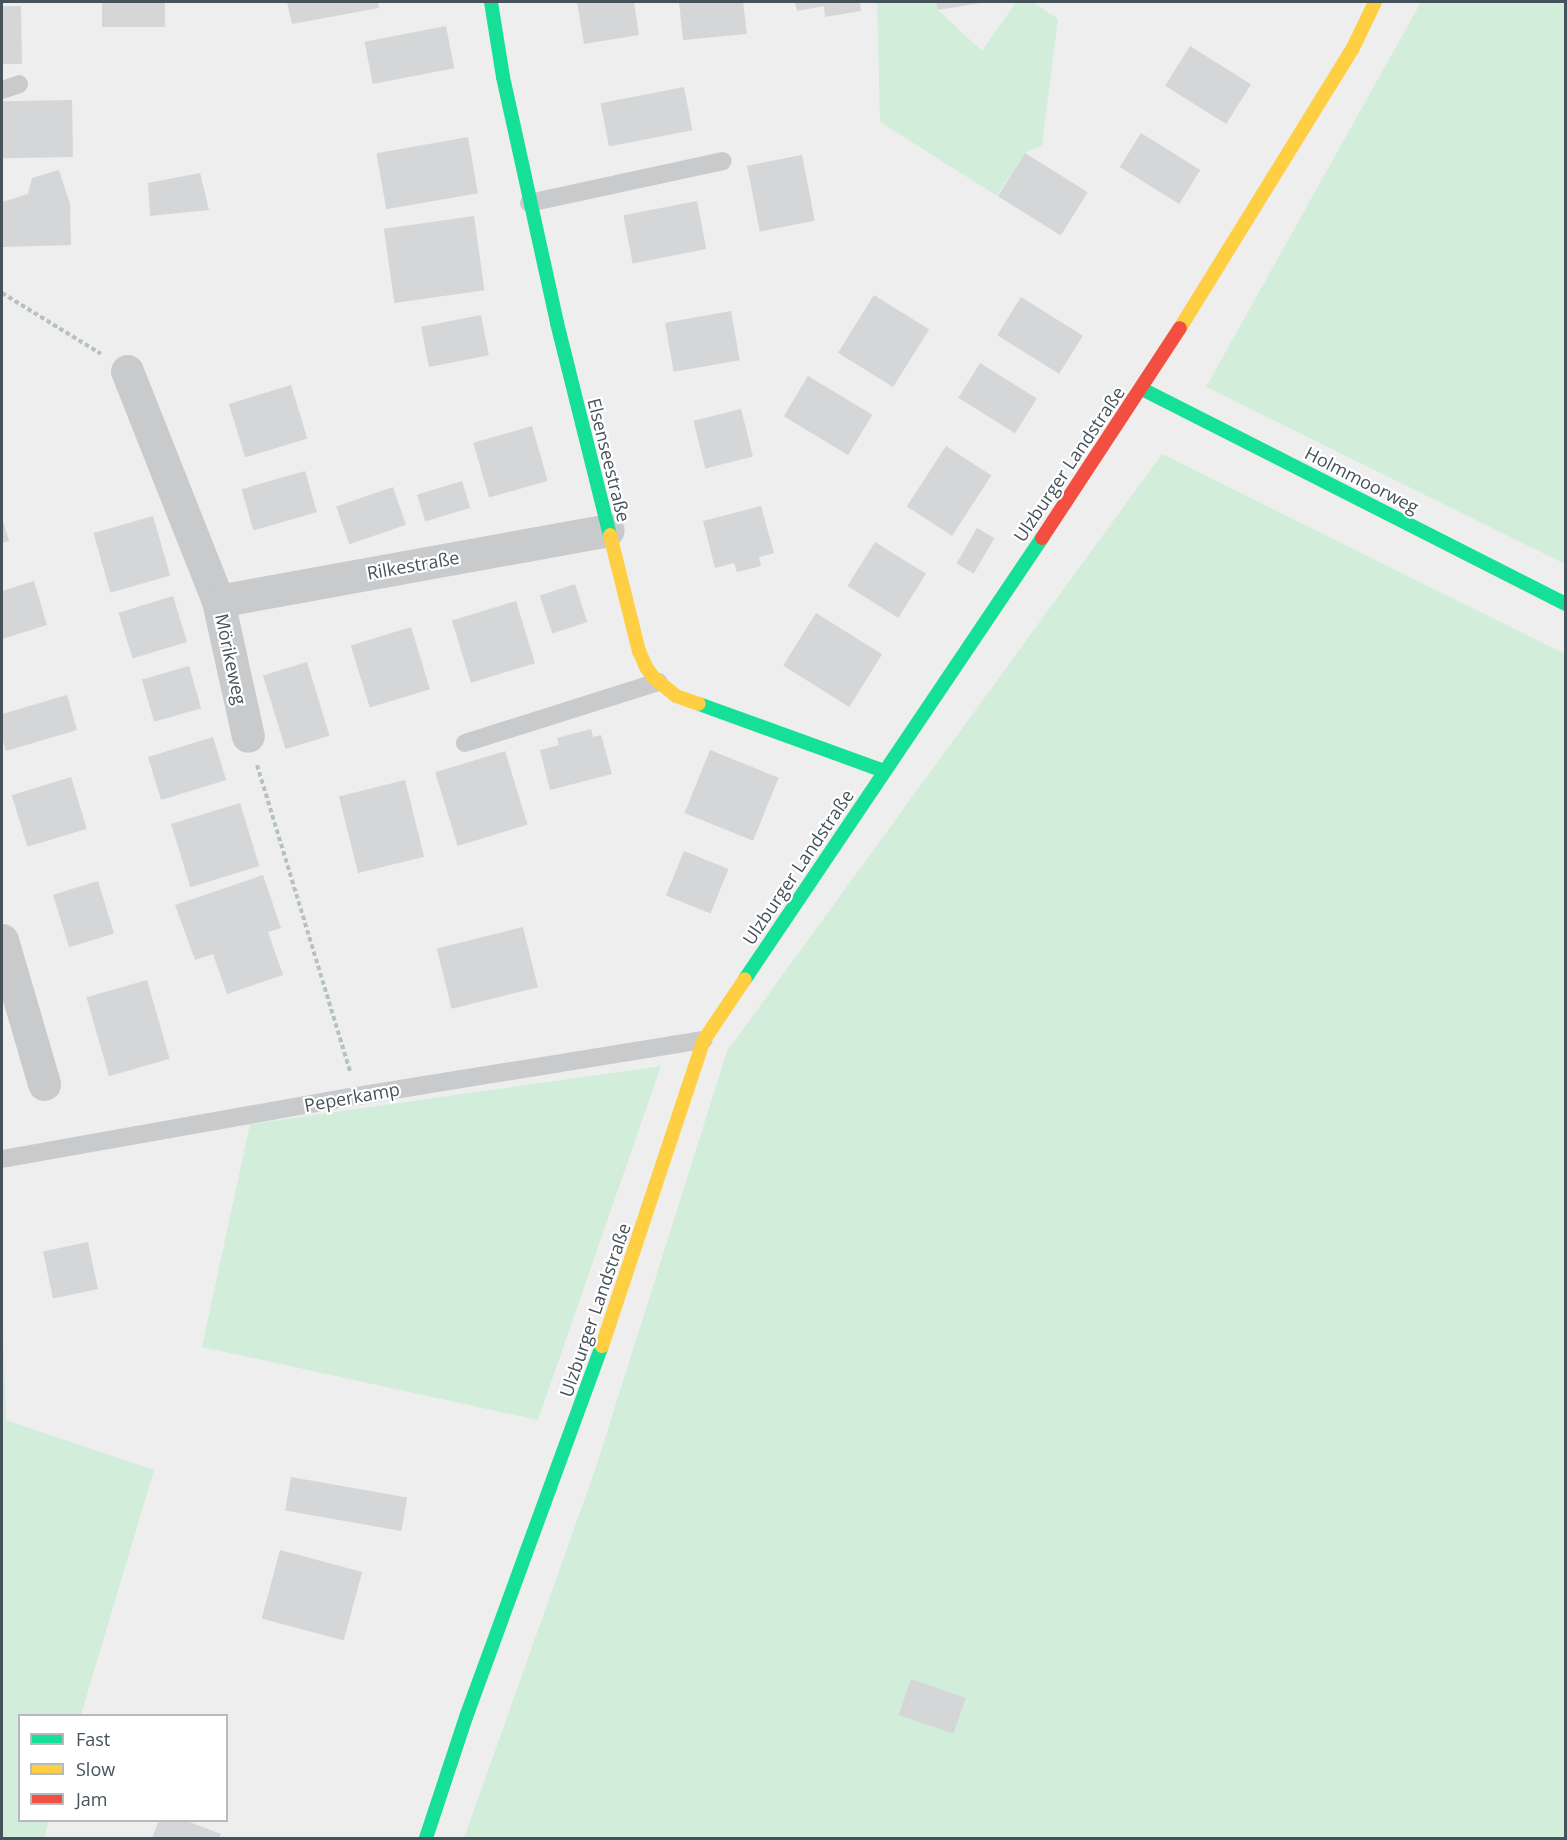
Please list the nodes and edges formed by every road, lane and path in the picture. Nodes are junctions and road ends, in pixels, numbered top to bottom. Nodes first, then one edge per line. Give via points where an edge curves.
1 (491, 2) edge
2 (1375, 2) edge
3 (20, 84) dead end
4 (2, 90) edge
5 (723, 161) dead end
6 (529, 203) junction
7 (2, 293) edge
8 (127, 371) joint
9 (1142, 389) junction
10 (608, 530) junction
11 (218, 601) junction
12 (1566, 604) edge
13 (659, 682) junction
14 (248, 736) joint
15 (465, 743) dead end
16 (884, 771) junction
17 (2, 940) edge
18 (704, 1040) junction
19 (44, 1084) dead end
20 (357, 1096) junction
21 (2, 1159) edge
22 (426, 1839) edge

1 - 6 street, Elsenseestraße
2 - 9 street, Ulzburger Landstraße via 1352,50
3 - 4 lane
5 - 6 lane
6 - 10 street, Elsenseestraße
7 - 8 path
8 - 11 street, Mörikeweg
9 - 12 street, Holmmoorweg
9 - 16 street, Ulzburger Landstraße
10 - 11 street, Rilkestraße
10 - 13 street, Elsenseestraße via 639,651
11 - 14 street, Mörikeweg
13 - 15 lane
13 - 16 street, Elsenseestraße via 676,696
14 - 20 path
16 - 18 street, Ulzburger Landstraße
17 - 19 street
18 - 20 lane, Peperkamp
18 - 22 street, Ulzburger Landstraße via 584,1402 466,1717
20 - 21 lane, Peperkamp

